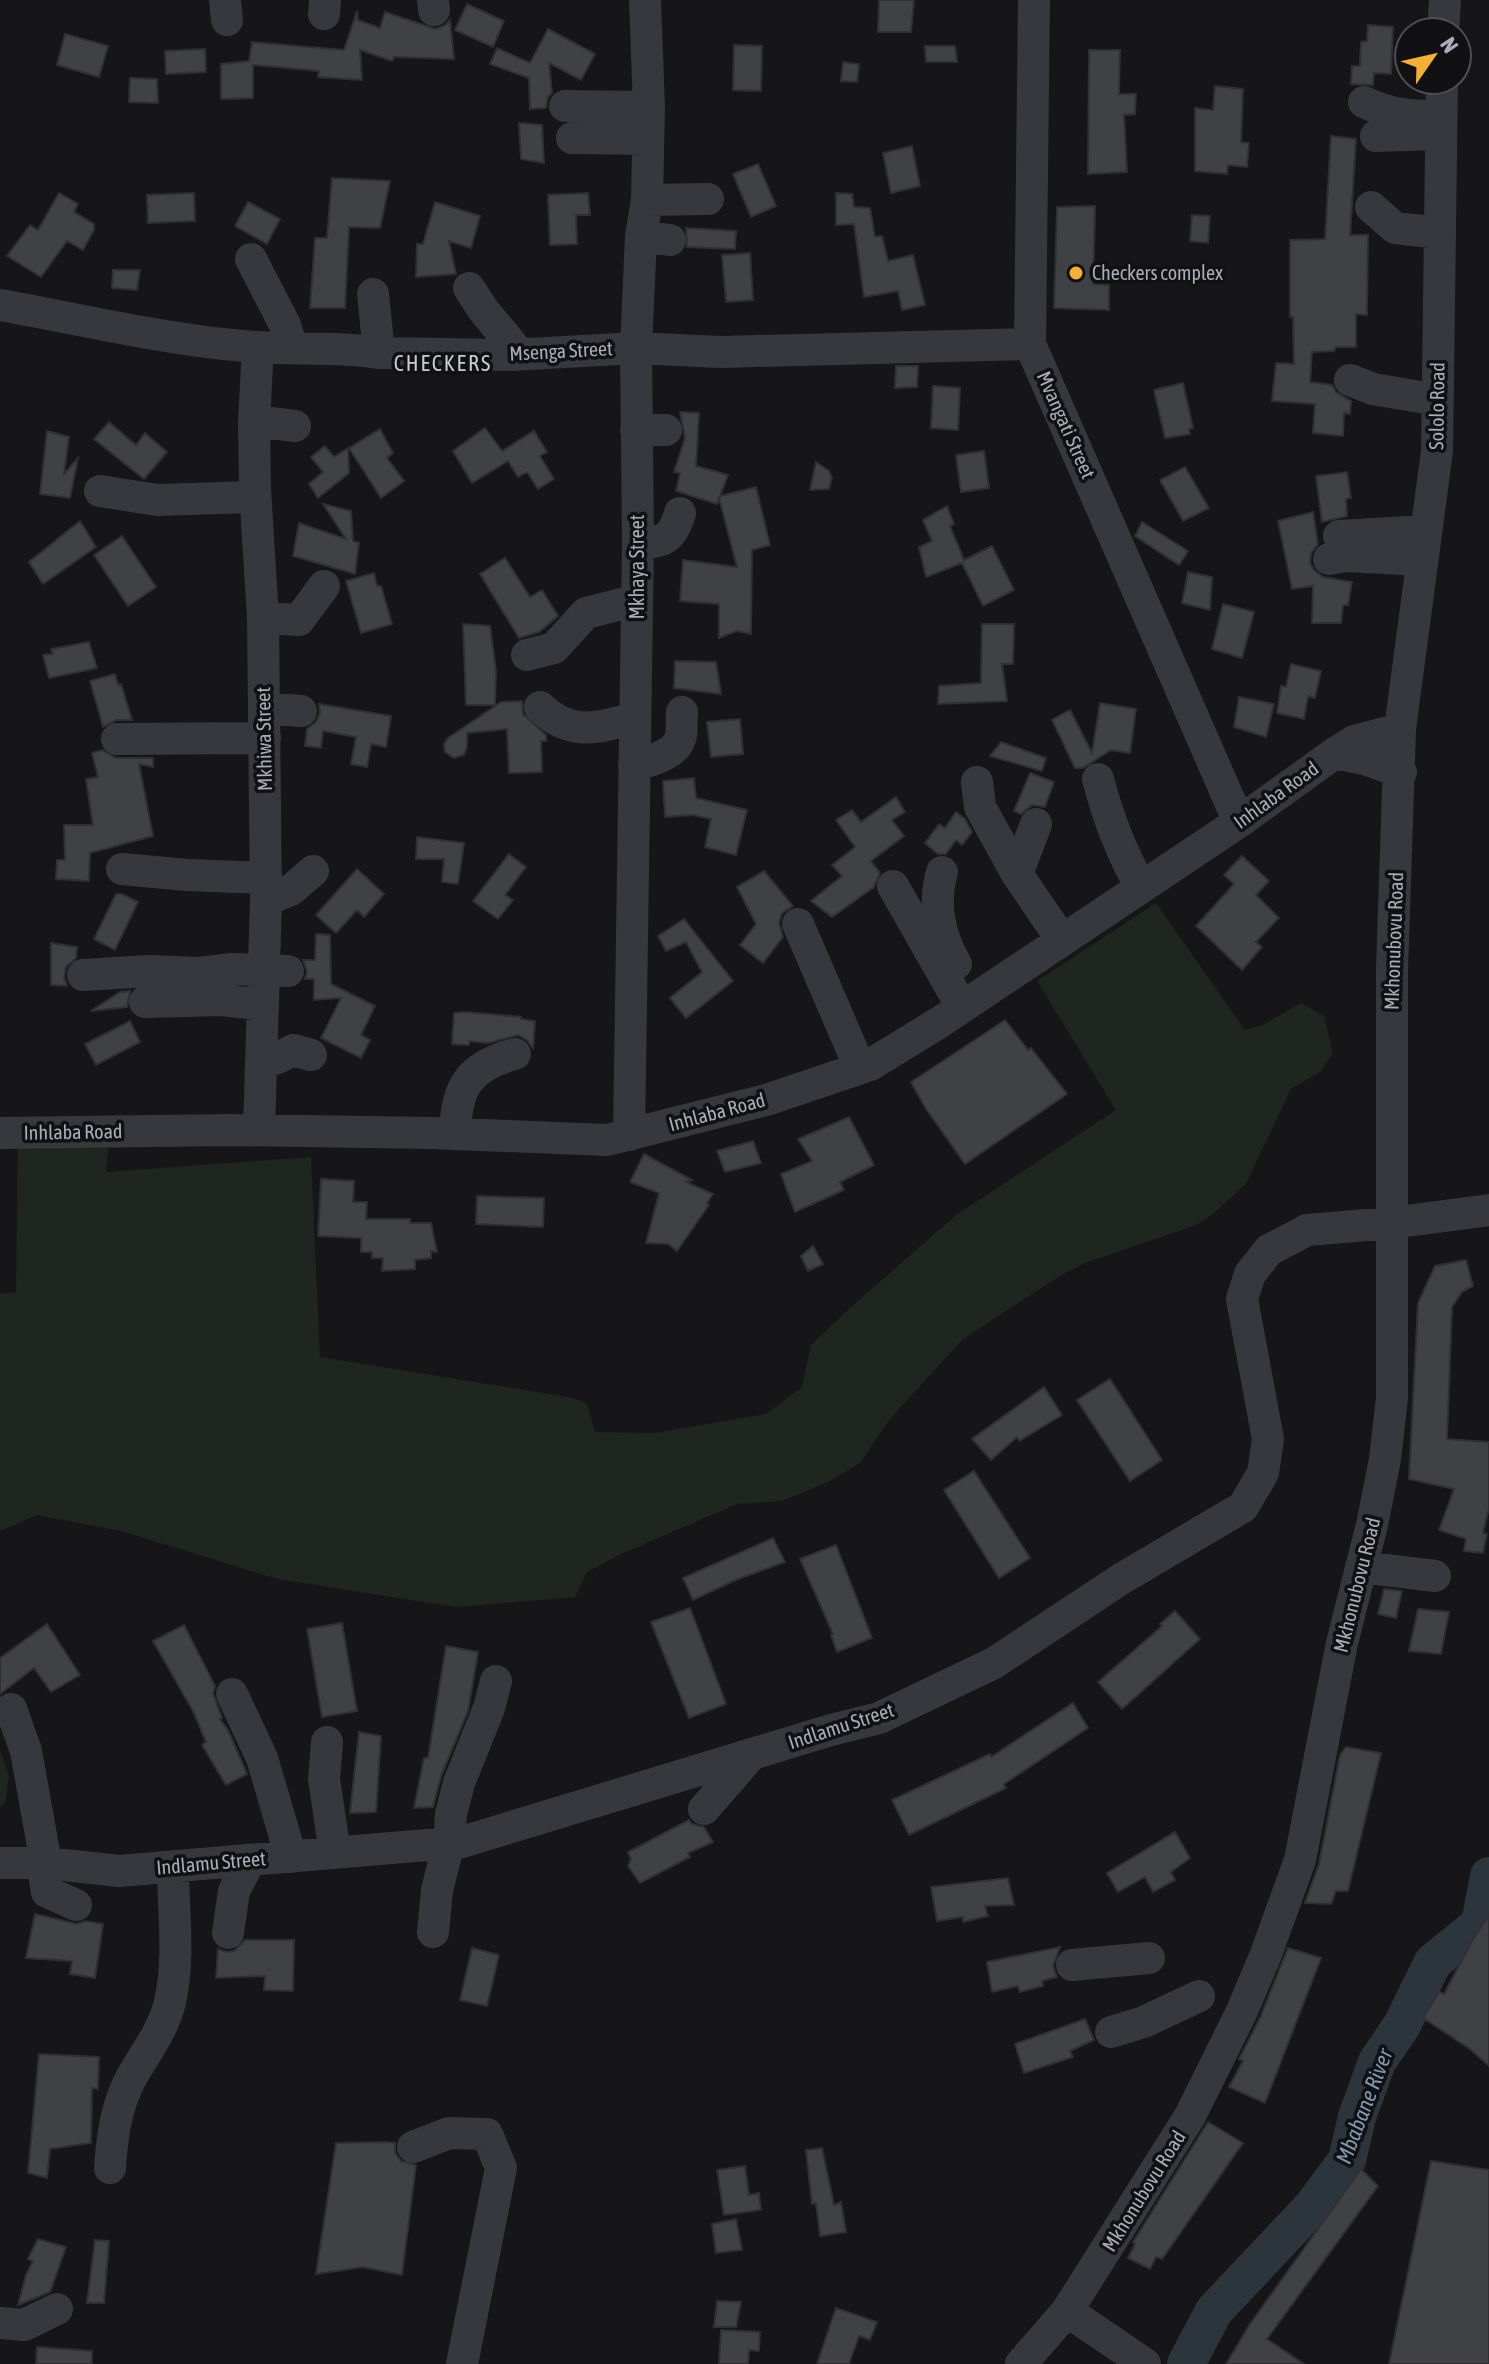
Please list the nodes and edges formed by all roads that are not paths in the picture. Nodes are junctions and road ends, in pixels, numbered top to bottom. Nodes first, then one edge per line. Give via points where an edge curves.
1 (645, 0) edge
2 (1034, 0) edge
3 (1442, 96) edge
4 (1364, 102) dead end
5 (565, 106) dead end
6 (649, 123) junction
7 (1441, 124) junction
8 (1376, 136) dead end
9 (572, 138) dead end
10 (708, 199) dead end
11 (647, 200) junction
12 (1371, 207) dead end
13 (1440, 233) junction
14 (251, 259) dead end
15 (469, 288) dead end
16 (373, 294) dead end
17 (0, 305) edge
18 (1030, 344) junction
19 (258, 347) junction
20 (292, 347) junction
21 (636, 348) junction
22 (379, 353) junction
23 (520, 354) junction
24 (1350, 380) dead end
25 (1438, 400) junction
26 (254, 421) junction
27 (295, 426) dead end
28 (100, 491) dead end
29 (255, 497) junction
30 (680, 513) dead end
31 (638, 542) junction
32 (1424, 545) junction
33 (1334, 548) dead end
34 (324, 586) dead end
35 (637, 600) junction
36 (263, 618) junction
37 (527, 655) dead end
38 (540, 707) dead end
39 (301, 711) dead end
40 (682, 712) dead end
41 (635, 718) junction
42 (264, 723) junction
43 (1400, 729) junction
44 (117, 739) dead end
45 (1335, 753) junction
46 (634, 765) junction
47 (1401, 772) junction
48 (1098, 779) dead end
49 (977, 782) dead end
50 (1239, 822) junction
51 (1036, 824) dead end
52 (122, 869) dead end
53 (313, 871) dead end
54 (942, 872) dead end
55 (1017, 874) junction
56 (893, 886) dead end
57 (1141, 887) junction
58 (266, 889) junction
59 (798, 924) dead end
60 (1062, 940) junction
61 (276, 971) junction
62 (83, 975) dead end
63 (971, 1000) junction
64 (145, 1002) dead end
65 (263, 1005) junction
66 (515, 1054) dead end
67 (311, 1055) dead end
68 (261, 1062) junction
69 (860, 1068) junction
70 (259, 1130) junction
71 (0, 1133) edge
72 (455, 1134) junction
73 (629, 1135) junction
74 (1489, 1210) edge
75 (1391, 1223) junction
76 (1361, 1567) junction
77 (1435, 1576) dead end
78 (496, 1681) dead end
79 (232, 1694) dead end
80 (11, 1709) dead end
81 (327, 1742) dead end
82 (751, 1755) junction
83 (704, 1809) dead end
84 (449, 1843) junction
85 (335, 1853) junction
86 (291, 1857) junction
87 (250, 1860) junction
88 (0, 1863) edge
89 (44, 1863) junction
90 (173, 1867) junction
91 (76, 1905) dead end
92 (433, 1932) dead end
93 (228, 1933) dead end
94 (1149, 1958) dead end
95 (1072, 1965) dead end
96 (1199, 1996) dead end
97 (1111, 2032) dead end
98 (413, 2147) dead end
99 (110, 2168) dead end
100 (57, 2309) dead end
101 (1067, 2311) junction
102 (0, 2323) edge
103 (462, 2364) edge
104 (1021, 2364) edge
105 (1145, 2364) edge

1 - 6 street, Mkhaya Street
2 - 18 street, Mvangati Street
3 - 7 street, Sololo Road
4 - 7 street
5 - 6 street
6 - 9 street
6 - 11 street, Mkhaya Street
7 - 8 street
7 - 13 street, Sololo Road
10 - 11 street
11 - 21 street, Mkhaya Street via 656,238
12 - 13 street via 1395,228
13 - 25 street, Sololo Road
14 - 20 street
15 - 23 street
16 - 22 street
17 - 19 street, Msenga Street
18 - 21 street, Msenga Street via 720,352
18 - 50 street, Mvangati Street
19 - 20 street, Msenga Street
19 - 26 street, Mkhiwa Street
20 - 22 street, Msenga Street
21 - 23 street, Msenga Street
21 - 31 street, Mkhaya Street via 651,430
22 - 23 street, Msenga Street
24 - 25 street
25 - 32 street, Sololo Road
26 - 27 street
26 - 29 street, Mkhiwa Street
28 - 29 street via 157,500
29 - 36 street, Mkhiwa Street
30 - 31 street via 667,538 653,544
31 - 35 street, Mkhaya Street
32 - 33 street
32 - 43 street, Sololo Road
34 - 36 street via 299,620
35 - 37 street via 586,613 554,648
35 - 41 street, Mkhaya Street
36 - 42 street, Mkhiwa Street
38 - 41 street via 570,728
39 - 42 street
40 - 46 street via 681,739 675,746
41 - 46 street, Mkhaya Street
42 - 44 street
42 - 58 street, Mkhiwa Street
43 - 45 street, Inhlaba Road via 1354,741
43 - 47 street, Mkhonubovu Road
45 - 47 street, Inhlaba Road
45 - 50 street, Inhlaba Road
46 - 73 street, Mkhaya Street
47 - 75 street, Mkhonubovu Road via 1392,970
48 - 57 street via 1109,822
49 - 55 street via 980,807
50 - 57 street, Inhlaba Road
51 - 55 street
52 - 58 street
53 - 58 street via 291,890
54 - 63 street via 936,892 940,926
55 - 60 street
56 - 63 street
57 - 60 street, Inhlaba Road
58 - 61 street, Mkhiwa Street
59 - 69 street
60 - 63 street, Inhlaba Road
61 - 62 street
61 - 65 street, Mkhiwa Street
63 - 69 street, Inhlaba Road
64 - 65 street
65 - 68 street, Mkhiwa Street
66 - 72 street via 494,1059 472,1075 460,1092
67 - 68 street via 293,1050
68 - 70 street, Mkhiwa Street
69 - 73 street, Inhlaba Road via 766,1100
70 - 71 street, Inhlaba Road
70 - 72 street, Inhlaba Road
72 - 73 street, Inhlaba Road via 607,1140
74 - 75 street, Indlamu Street
75 - 76 street, Mkhonubovu Road via 1392,1398 1385,1459
75 - 82 street, Indlamu Street via 1307,1230 1269,1250 1250,1274 1242,1299 1268,1439 1263,1473 1243,1507 994,1663 879,1718
76 - 77 street
76 - 101 street, Mkhonubovu Road via 1300,1860 1266,1954 1190,2116
78 - 84 street via 459,1783
79 - 86 street via 262,1758
80 - 89 street via 26,1751
81 - 85 street via 324,1779
82 - 83 street
82 - 84 street, Indlamu Street
84 - 85 street, Indlamu Street
84 - 92 street
85 - 86 street, Indlamu Street
86 - 87 street, Indlamu Street
87 - 90 street, Indlamu Street
87 - 93 street via 234,1891
88 - 89 street, Indlamu Street
89 - 90 street, Indlamu Street via 119,1871
89 - 91 street via 47,1892
90 - 99 street via 169,2003 119,2107
94 - 95 street
96 - 97 street
98 - 103 street via 449,2133 487,2134 501,2168
100 - 102 street via 24,2325
101 - 104 street, Mkhonubovu Road
101 - 105 street

